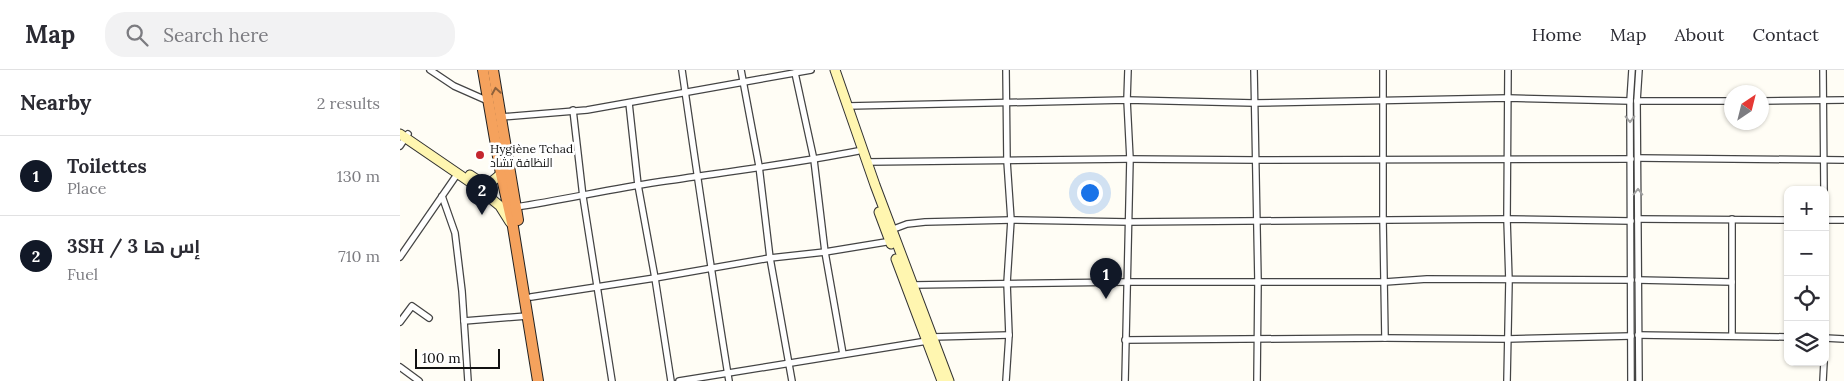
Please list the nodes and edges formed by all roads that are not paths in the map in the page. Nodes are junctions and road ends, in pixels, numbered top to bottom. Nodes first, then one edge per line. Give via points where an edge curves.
1 (430, 70) edge
2 (483, 70) edge
3 (493, 70) edge
4 (682, 70) edge
5 (741, 70) edge
6 (811, 70) edge
7 (830, 70) edge
8 (835, 70) edge
9 (1006, 70) edge
10 (1128, 70) edge
11 (1254, 70) edge
12 (1383, 70) edge
13 (1508, 70) edge
14 (1632, 70) edge
15 (1639, 70) edge
16 (1823, 70) edge
17 (795, 73) junction
18 (742, 82) junction
19 (685, 92) junction
20 (1508, 98) junction
21 (1127, 100) junction
22 (1769, 100) edge
23 (1824, 100) junction
24 (1844, 100) edge
25 (488, 101) junction
26 (1382, 101) junction
27 (1630, 101) junction
28 (1637, 101) junction
29 (1724, 101) edge
30 (1007, 103) junction
31 (1254, 103) junction
32 (629, 104) junction
33 (848, 106) junction
34 (573, 110) junction
35 (501, 117) junction
36 (403, 133) edge
37 (400, 146) edge
38 (858, 151) junction
39 (1384, 158) junction
40 (1508, 158) junction
41 (1638, 158) junction
42 (1130, 159) junction
43 (1631, 159) junction
44 (814, 160) junction
45 (1255, 160) junction
46 (1824, 160) junction
47 (1844, 160) edge
48 (1006, 161) junction
49 (867, 162) junction
50 (760, 166) junction
51 (458, 173) junction
52 (501, 174) junction
53 (698, 176) junction
54 (638, 185) junction
55 (1824, 186) edge
56 (442, 196) junction
57 (583, 197) junction
58 (516, 207) junction
59 (1506, 219) junction
60 (1638, 219) junction
61 (1732, 219) junction
62 (1010, 220) junction
63 (1383, 220) junction
64 (1784, 220) edge
65 (1829, 220) edge
66 (1844, 220) edge
67 (1256, 221) junction
68 (1631, 221) junction
69 (1129, 222) junction
70 (513, 227) junction
71 (890, 231) junction
72 (893, 241) junction
73 (825, 252) junction
74 (400, 257) edge
75 (770, 258) junction
76 (710, 268) junction
77 (655, 278) junction
78 (1635, 280) junction
79 (1258, 281) junction
80 (1509, 281) junction
81 (1128, 282) junction
82 (1385, 282) junction
83 (1732, 282) junction
84 (1007, 283) junction
85 (913, 285) junction
86 (597, 287) junction
87 (531, 297) junction
88 (527, 316) junction
89 (429, 318) dead end
90 (464, 321) junction
91 (400, 322) edge
92 (1009, 334) junction
93 (1635, 336) junction
94 (1732, 336) junction
95 (1257, 338) junction
96 (1385, 338) junction
97 (1784, 338) edge
98 (1829, 338) edge
99 (1844, 338) edge
100 (930, 339) junction
101 (1125, 340) junction
102 (1507, 340) junction
103 (843, 354) junction
104 (789, 362) junction
105 (1824, 366) edge
106 (400, 368) edge
107 (728, 372) junction
108 (419, 381) edge
109 (468, 381) edge
110 (538, 381) edge
111 (545, 381) edge
112 (612, 381) edge
113 (671, 381) edge
114 (679, 381) edge
115 (730, 381) edge
116 (792, 381) edge
117 (942, 381) edge
118 (949, 381) edge
119 (1006, 381) edge
120 (1125, 381) edge
121 (1257, 381) edge
122 (1507, 381) edge
123 (1631, 381) edge
124 (1639, 381) edge
125 (1823, 381) edge

1 - 25 street via 454,86
2 - 25 highway
35 -> 3 highway
4 - 19 street
5 - 18 street
6 - 17 street
7 - 38 street
8 - 33 street
9 - 30 street
10 - 21 street
11 - 31 street
12 - 26 street
13 - 20 street
14 - 27 street
15 - 28 street
16 - 23 street
17 - 18 street
17 - 44 street
18 - 19 street
18 - 50 street
19 - 32 street
19 - 53 street
20 - 26 street
20 - 27 street
20 - 40 street
21 - 30 street
21 - 31 street
21 - 42 street
22 - 23 street
23 - 24 street
23 - 46 street
25 - 52 highway
26 - 31 street
26 - 39 street
27 -> 43 street
28 - 29 street
28 - 41 street
30 - 33 street
30 - 48 street
31 - 45 street
32 - 34 street
32 - 54 street
33 - 49 street
34 - 35 street
34 - 57 street
35 - 58 highway
36 - 37 street
36 - 51 street
36 - 52 street via 479,181 490,184
38 - 44 street
38 - 71 street
39 - 40 street
39 - 45 street
39 - 63 street
40 - 43 street
40 - 59 street
41 - 46 street
60 -> 41 street
42 - 45 street
42 - 48 street
42 - 69 street
43 - 68 street
44 - 50 street
44 - 73 street
45 - 67 street
46 - 47 street
46 - 55 street
48 - 49 street
48 - 62 street
49 - 71 street
50 - 53 street
50 - 75 street
51 - 56 street
51 - 70 street via 500,206
52 - 70 highway
53 - 54 street
53 - 76 street
54 - 57 street
54 - 77 street
56 - 74 street
56 - 90 street via 455,233
57 - 58 street
57 - 86 street
58 - 87 highway
59 - 63 street
59 - 68 street
59 - 80 street
60 - 61 street
60 - 78 street
61 - 64 street
61 - 83 street
62 - 69 street
62 - 71 street via 925,222 907,224
62 - 84 street
63 - 67 street
63 - 82 street
65 - 66 street
67 - 69 street
67 - 79 street
68 - 78 street
69 - 81 street
70 - 88 highway
71 - 72 street
72 - 73 street
72 - 85 street
72 - 100 street
73 - 75 street
73 - 103 street
75 - 76 street
75 - 104 street
76 - 77 street
76 - 107 street
77 - 86 street
77 - 113 street
78 - 80 street
78 - 83 street
78 - 93 street
79 - 81 street
79 - 82 street
79 - 95 street
80 - 82 street via 1427,279
80 - 102 street
81 - 84 street
81 - 101 street
82 - 96 street
83 - 94 street
84 - 85 street
84 - 92 street
85 - 100 street
86 - 87 street
86 - 112 street
87 - 111 highway
88 - 90 street
88 - 110 highway
89 - 91 street via 412,306
90 - 109 street
92 - 100 street
92 - 119 street
93 - 94 street
93 - 102 street
93 - 123 street
93 - 124 street
94 - 97 street
95 - 96 street
95 - 101 street
95 - 121 street
96 - 102 street
98 - 99 street
100 - 103 street
100 - 117 street
100 - 118 street
101 - 120 street
102 - 122 street
103 - 104 street
104 - 107 street
104 - 116 street
105 - 125 street
106 - 108 street
107 - 114 street
107 - 115 street

